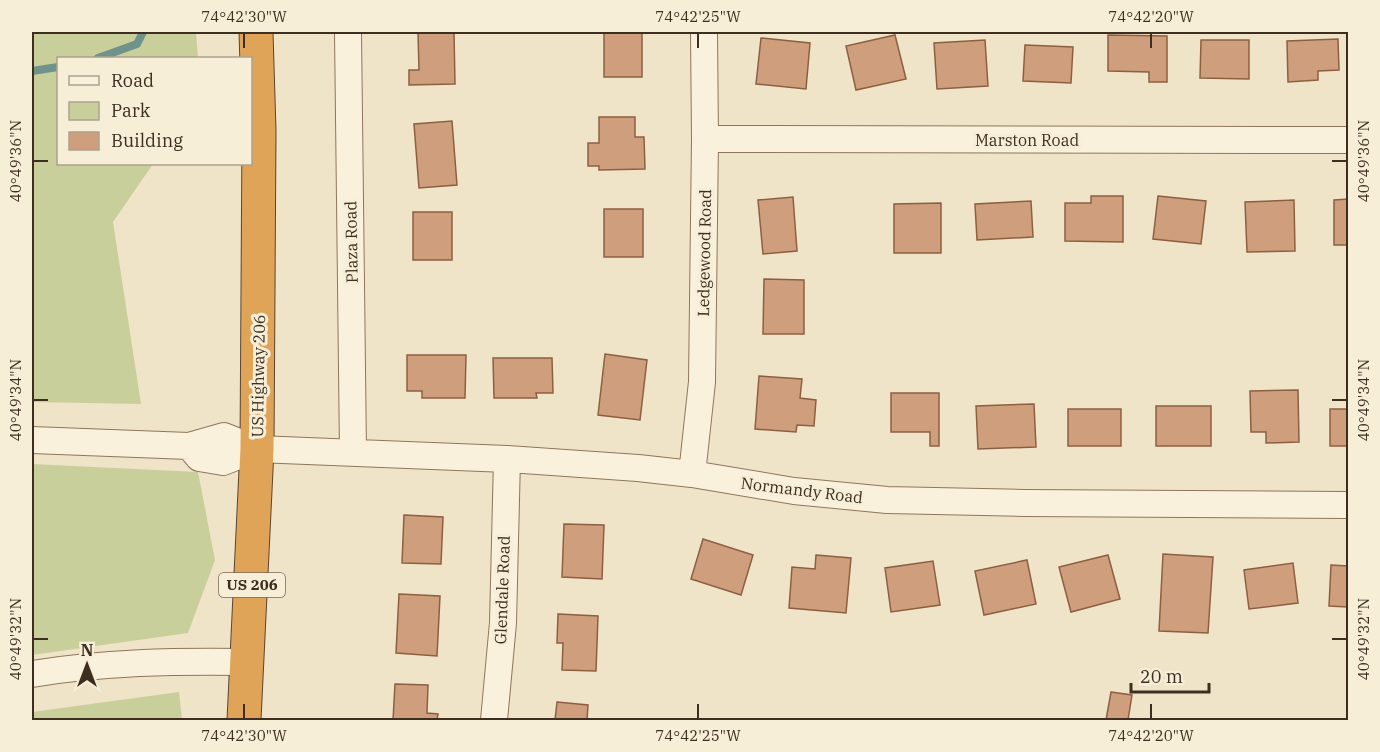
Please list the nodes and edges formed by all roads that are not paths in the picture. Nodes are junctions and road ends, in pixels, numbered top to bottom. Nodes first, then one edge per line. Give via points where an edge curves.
1 (256, 32) edge
2 (348, 32) edge
3 (704, 32) edge
4 (705, 139) junction
5 (1348, 140) edge
6 (32, 440) edge
7 (257, 449) junction
8 (353, 453) junction
9 (507, 459) junction
10 (692, 474) junction
11 (1348, 505) edge
12 (247, 662) junction
13 (32, 674) edge
14 (244, 720) edge
15 (494, 720) edge

1 - 7 highway, US Highway 206 / US 206 via 260,131
2 - 8 street, Plaza Road
3 - 4 street, Ledgewood Road
4 - 5 street, Marston Road
4 - 10 street, Ledgewood Road via 702,382
6 - 7 street, Normandy Road via 189,446 224,436
7 - 8 street, Normandy Road
7 - 12 highway, US Highway 206 / US 206
8 - 9 street, Normandy Road
9 - 10 street, Normandy Road
9 - 15 street, Glendale Road via 503,622
10 - 11 street, Normandy Road via 794,491 887,500
12 - 13 street via 174,661
12 - 14 highway, US Highway 206 / US 206

